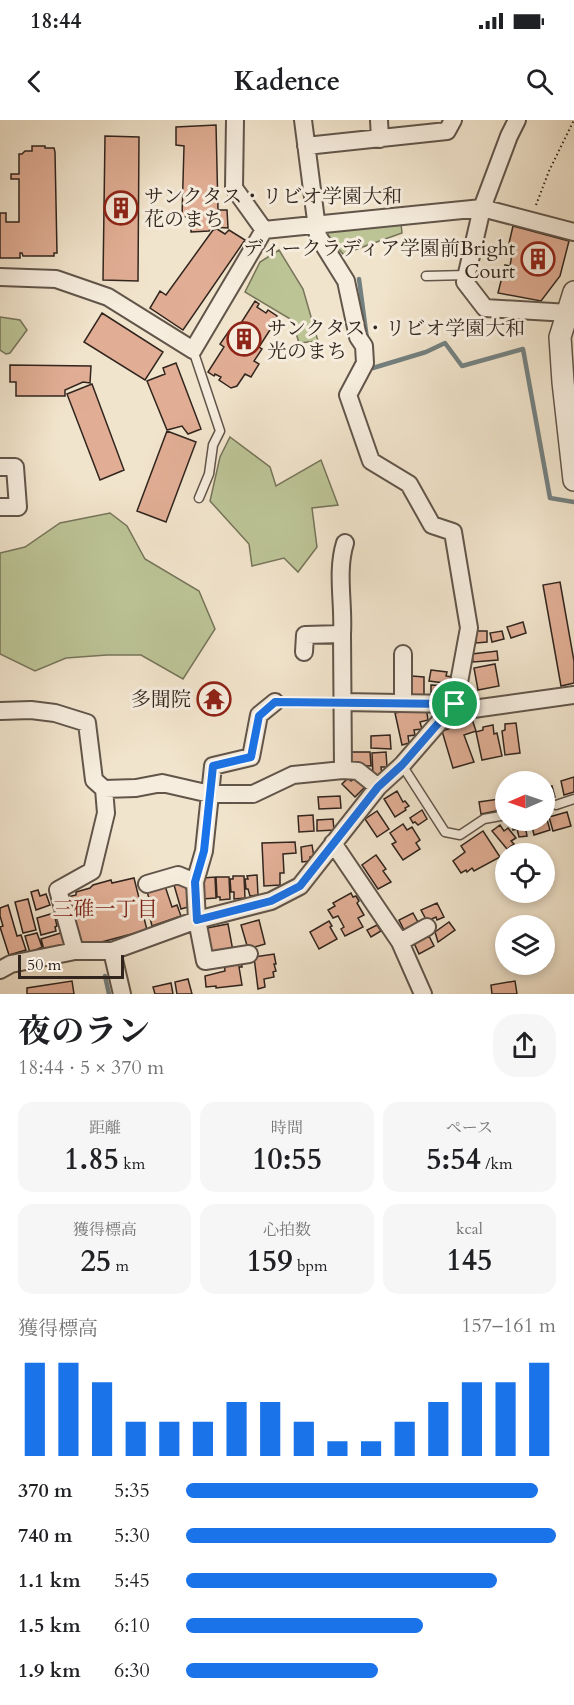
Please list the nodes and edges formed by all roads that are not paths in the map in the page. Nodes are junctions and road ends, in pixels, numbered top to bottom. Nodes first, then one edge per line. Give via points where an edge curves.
1 (235, 120) edge
2 (303, 120) edge
3 (379, 120) edge
4 (453, 120) edge
5 (517, 120) edge
6 (380, 138) junction
7 (306, 146) junction
8 (482, 208) junction
9 (316, 226) junction
10 (264, 230) junction
11 (574, 232) edge
12 (467, 275) junction
13 (426, 276) dead end
14 (0, 277) edge
15 (574, 292) edge
16 (568, 328) edge
17 (193, 350) junction
18 (568, 382) edge
19 (0, 468) edge
20 (574, 480) edge
21 (199, 498) dead end
22 (0, 507) edge
23 (345, 543) dead end
24 (342, 634) junction
25 (304, 652) dead end
26 (403, 654) dead end
27 (574, 695) edge
28 (275, 702) road end
29 (343, 702) junction
30 (403, 703) junction
31 (455, 704) junction
32 (0, 711) edge
33 (402, 765) junction
34 (343, 770) junction
35 (378, 787) junction
36 (104, 789) junction
37 (210, 794) junction
38 (574, 799) edge
39 (556, 805) dead end
40 (495, 817) edge
41 (333, 843) junction
42 (195, 882) junction
43 (147, 884) dead end
44 (197, 920) junction
45 (427, 927) dead end
46 (400, 942) junction
47 (75, 951) junction
48 (112, 951) junction
49 (249, 954) dead end
50 (0, 970) edge
51 (122, 994) edge
52 (423, 994) edge

1 - 10 street via 234,188
2 - 7 street
3 - 6 street
4 - 6 street via 447,131
5 - 8 street
6 - 7 street
7 - 9 street
8 - 9 street
8 - 11 street
8 - 12 street
9 - 10 street
9 - 31 street via 318,236 346,281 358,337 364,346 365,363 348,395 371,461 409,484 432,525 453,532 469,628
10 - 17 street
12 - 13 lane
12 - 16 street via 465,282 485,308
14 - 17 street via 56,279 108,297
15 - 16 street
16 - 18 street
17 - 21 lane via 220,431
18 - 20 street
19 - 22 street via 15,467 18,507
23 - 24 street via 340,558
24 - 25 street via 305,635
24 - 29 street
26 - 30 street
27 - 31 street via 473,709
28 - 37 street via 259,716 251,757 213,766
29 - 30 street
29 - 34 street
30 - 31 street
31 - 33 street
32 - 36 street via 55,712 87,723 94,780
33 - 35 street
33 - 40 lane via 445,832 460,835 484,819
34 - 35 street via 358,771
34 - 37 street via 293,775 253,794
35 - 41 street
36 - 37 street via 162,783
36 - 47 street via 106,813 92,871 58,890
37 - 42 street via 204,851
38 - 39 lane
41 - 44 street via 300,886 271,901
41 - 46 street
42 - 43 street via 178,875
42 - 44 street
44 - 48 street
44 - 49 street via 205,961
45 - 46 street
46 - 52 street
47 - 48 street
47 - 50 street via 11,964
48 - 51 street

